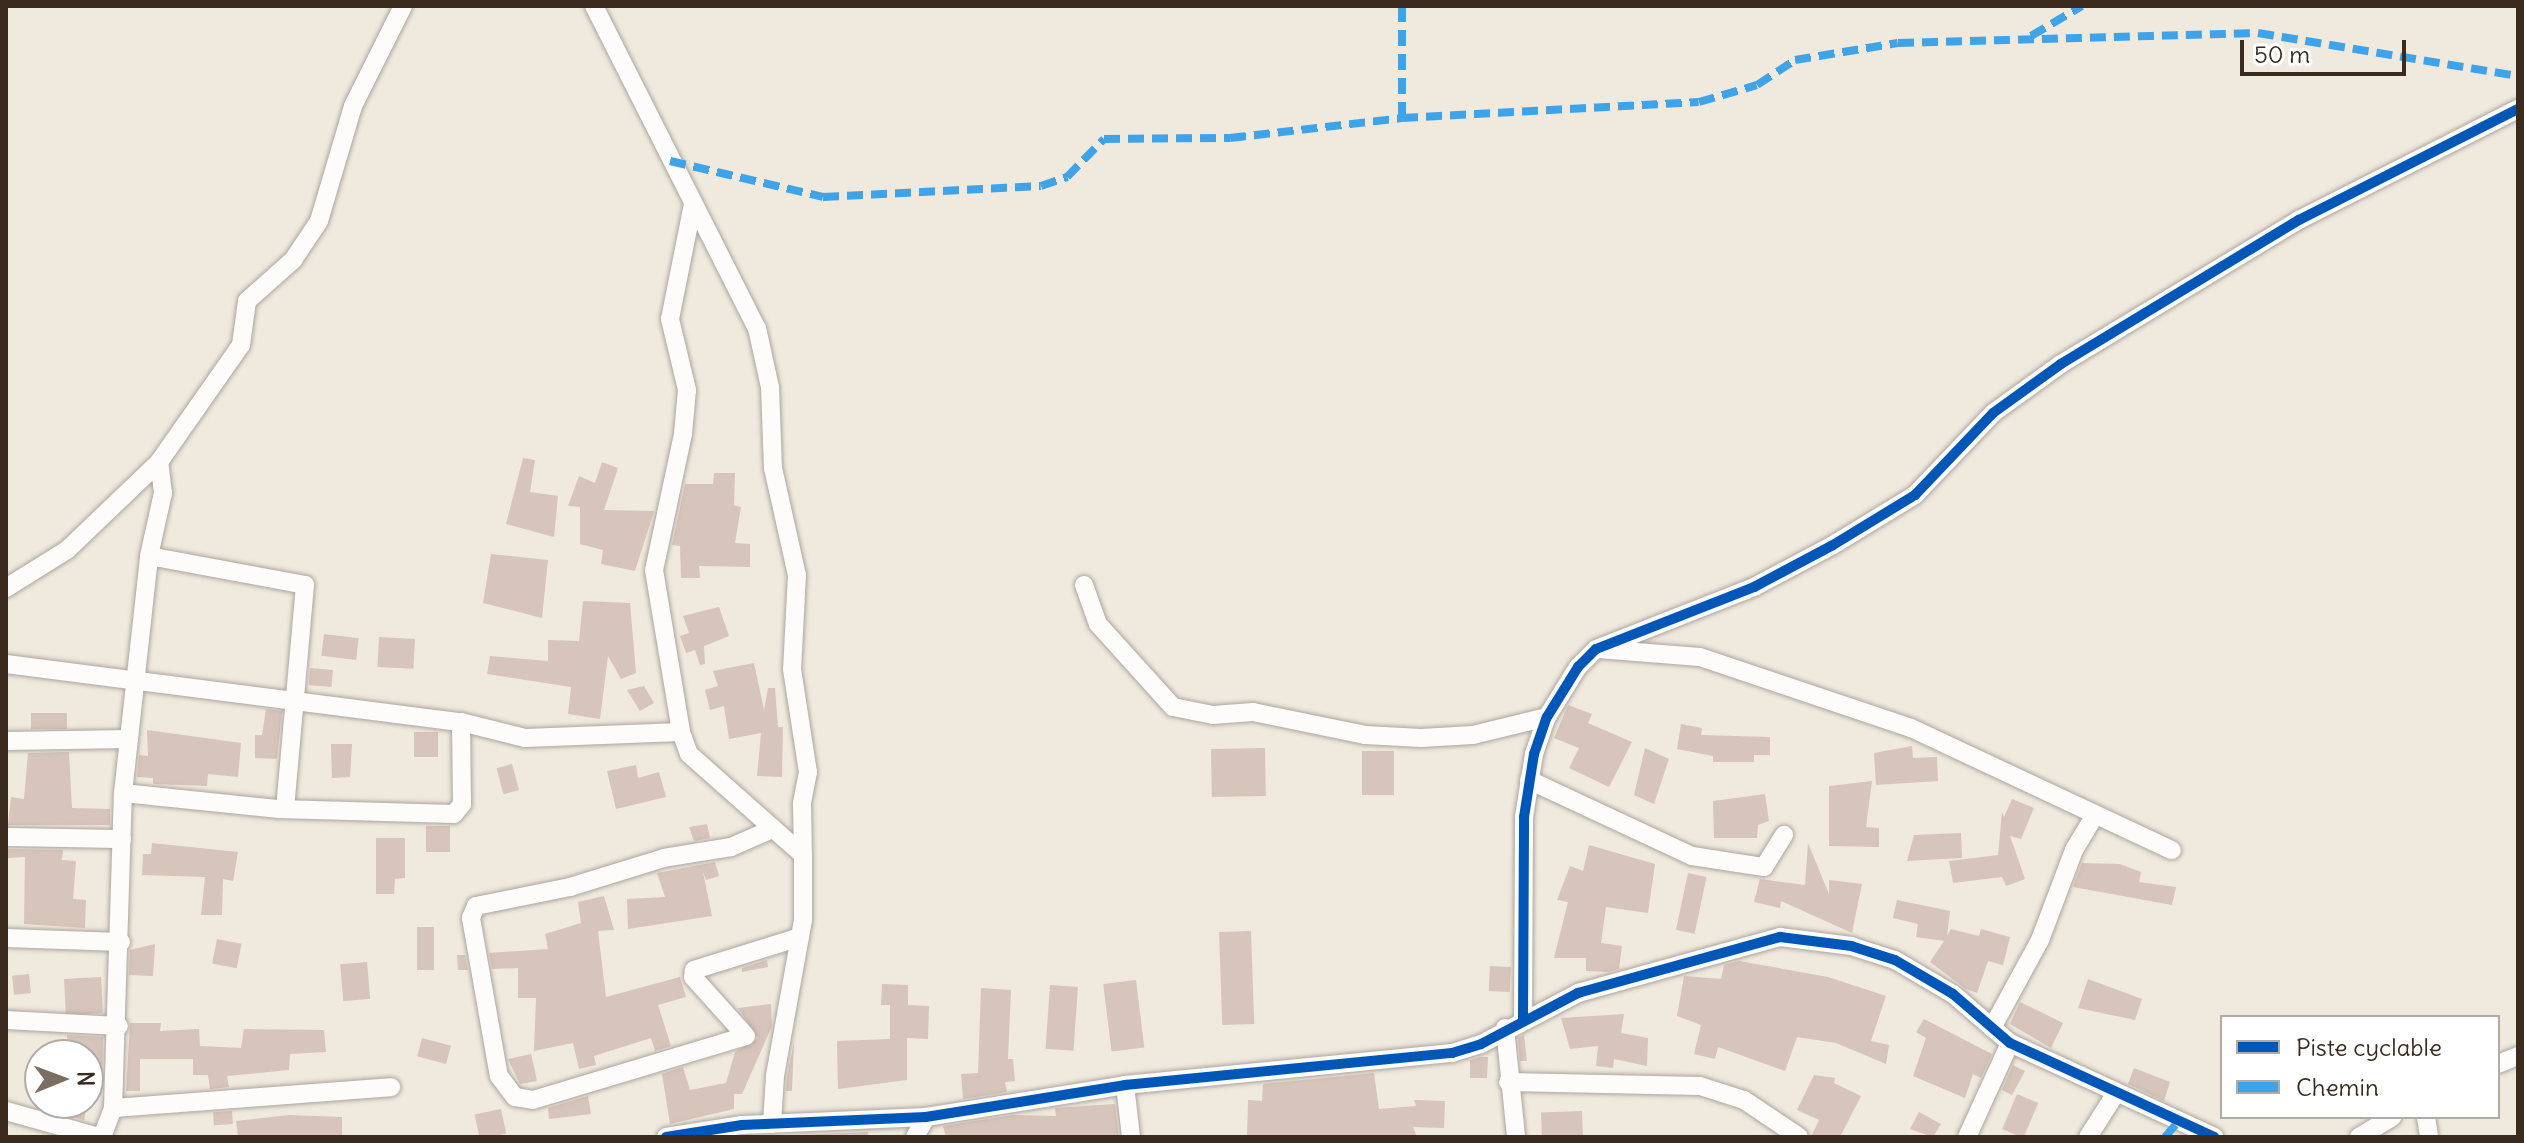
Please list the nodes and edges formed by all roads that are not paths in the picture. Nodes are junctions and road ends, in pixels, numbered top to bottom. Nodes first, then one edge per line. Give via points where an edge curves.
1 (403, 6) edge
2 (594, 6) edge
3 (2518, 109) edge
4 (693, 204) junction
5 (159, 462) junction
6 (149, 556) junction
7 (1084, 585) dead end
8 (6, 588) edge
9 (1596, 649) junction
10 (6, 664) edge
11 (135, 684) junction
12 (295, 699) junction
13 (1547, 717) junction
14 (461, 722) junction
15 (681, 732) junction
16 (129, 739) junction
17 (6, 741) edge
18 (1529, 780) junction
19 (123, 793) junction
20 (285, 809) junction
21 (2095, 815) junction
22 (770, 830) junction
23 (1784, 835) dead end
24 (6, 837) edge
25 (122, 839) junction
26 (2172, 850) dead end
27 (803, 855) junction
28 (800, 937) junction
29 (6, 938) edge
30 (121, 942) junction
31 (1523, 1019) junction
32 (6, 1020) edge
33 (119, 1026) junction
34 (1505, 1028) junction
35 (1992, 1028) junction
36 (746, 1036) junction
37 (780, 1043) junction
38 (2010, 1043) junction
39 (1508, 1082) junction
40 (1125, 1085) junction
41 (391, 1087) dead end
42 (2116, 1093) junction
43 (113, 1108) junction
44 (6, 1111) edge
45 (926, 1117) junction
46 (2389, 1119) edge
47 (786, 1128) edge
48 (737, 1131) edge
49 (1511, 1135) edge
50 (2207, 1135) edge
51 (101, 1137) edge
52 (666, 1137) edge
53 (915, 1137) edge
54 (1131, 1137) edge
55 (1799, 1137) edge
56 (1967, 1137) edge
57 (2088, 1137) edge
58 (2359, 1137) edge

1 - 5 street via 353,106 319,221 293,260 247,301 241,345
2 - 4 street
3 - 9 street via 2299,220 2061,364 1993,413 1915,495 1833,545 1754,587
4 - 15 street via 670,319 687,390 683,434 654,556
4 - 27 street via 757,328 770,387 773,468 797,575 792,669 808,772 802,804
5 - 6 street via 163,493
5 - 8 street via 67,550
6 - 11 street
6 - 12 street via 304,582
7 - 13 street via 1098,624 1173,707 1213,715 1253,712 1365,735 1421,738 1473,735
9 - 13 street via 1578,667
9 - 21 street via 1700,657 1911,728
10 - 11 street
11 - 12 street
11 - 16 street
12 - 14 street
12 - 20 street
13 - 18 street
14 - 15 street via 525,738
14 - 20 street via 462,804 454,814
15 - 22 street via 693,759
16 - 17 street
16 - 19 street
18 - 23 street via 1692,856 1764,867
18 - 31 street via 1524,817
19 - 20 street
19 - 25 street
21 - 26 street
21 - 35 street via 2074,850 2040,940
22 - 27 street
22 - 36 street via 731,847 664,858 570,887 476,906 471,918 499,1076 515,1097 533,1100
24 - 25 street
25 - 30 street
27 - 28 street
28 - 36 street via 694,970 693,977
28 - 37 street
29 - 30 street
30 - 33 street
31 - 34 street
31 - 35 street via 1578,993 1780,937 1851,946 1895,960 1953,994
32 - 33 street
33 - 43 street
34 - 39 street
34 - 40 street via 1481,1044 1452,1053
35 - 38 street
36 - 37 street
37 - 47 street
38 - 42 street
38 - 56 street
39 - 49 street
39 - 55 street via 1700,1086 1744,1100
40 - 45 street
40 - 54 street
41 - 43 street
42 - 50 street
42 - 57 street
43 - 51 street
44 - 51 street
45 - 47 street
45 - 53 street
46 - 58 street
47 - 48 street
48 - 52 street

